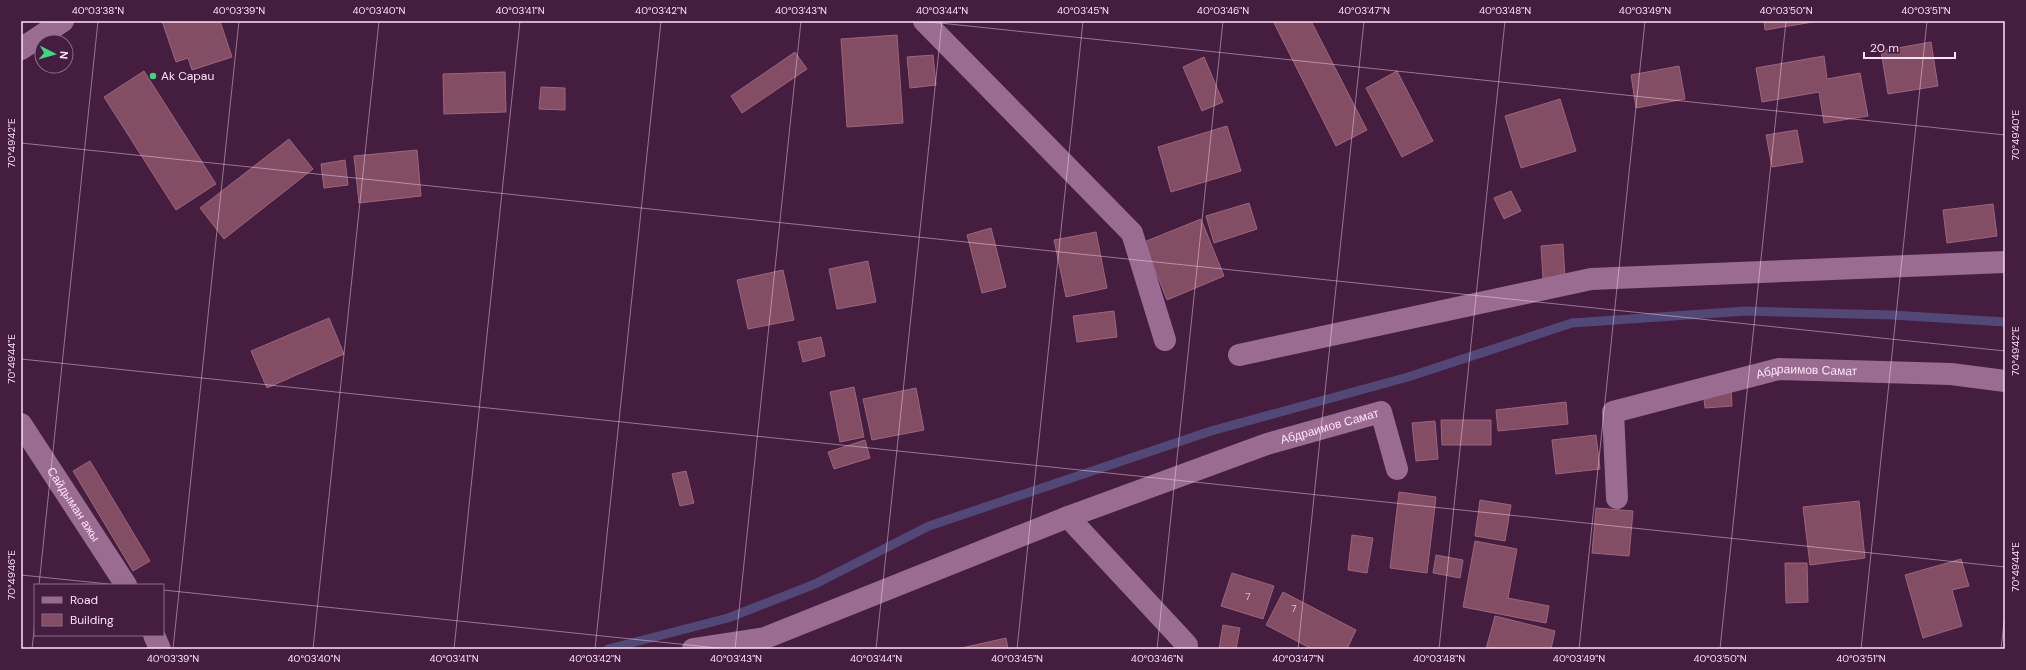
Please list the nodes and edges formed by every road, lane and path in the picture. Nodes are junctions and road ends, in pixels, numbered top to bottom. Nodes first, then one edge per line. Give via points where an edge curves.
1 (63, 21) edge
2 (924, 21) edge
3 (21, 49) edge
4 (2005, 262) edge
5 (1165, 340) dead end
6 (1239, 355) dead end
7 (2005, 381) edge
8 (21, 424) edge
9 (1397, 469) dead end
10 (1617, 498) dead end
11 (1068, 517) junction
12 (125, 584) edge
13 (154, 636) edge
14 (1187, 645) dead end
15 (160, 649) edge
16 (693, 649) edge

1 - 3 street
2 - 5 street via 1132,233
4 - 6 street via 1591,279
7 - 10 street, Абдраимов Самат via 1951,374 1779,369 1613,412
8 - 12 street, Сайдыман ажы
9 - 11 street, Абдраимов Самат via 1381,412 1267,444
11 - 14 street
11 - 16 street via 765,638
13 - 15 street

